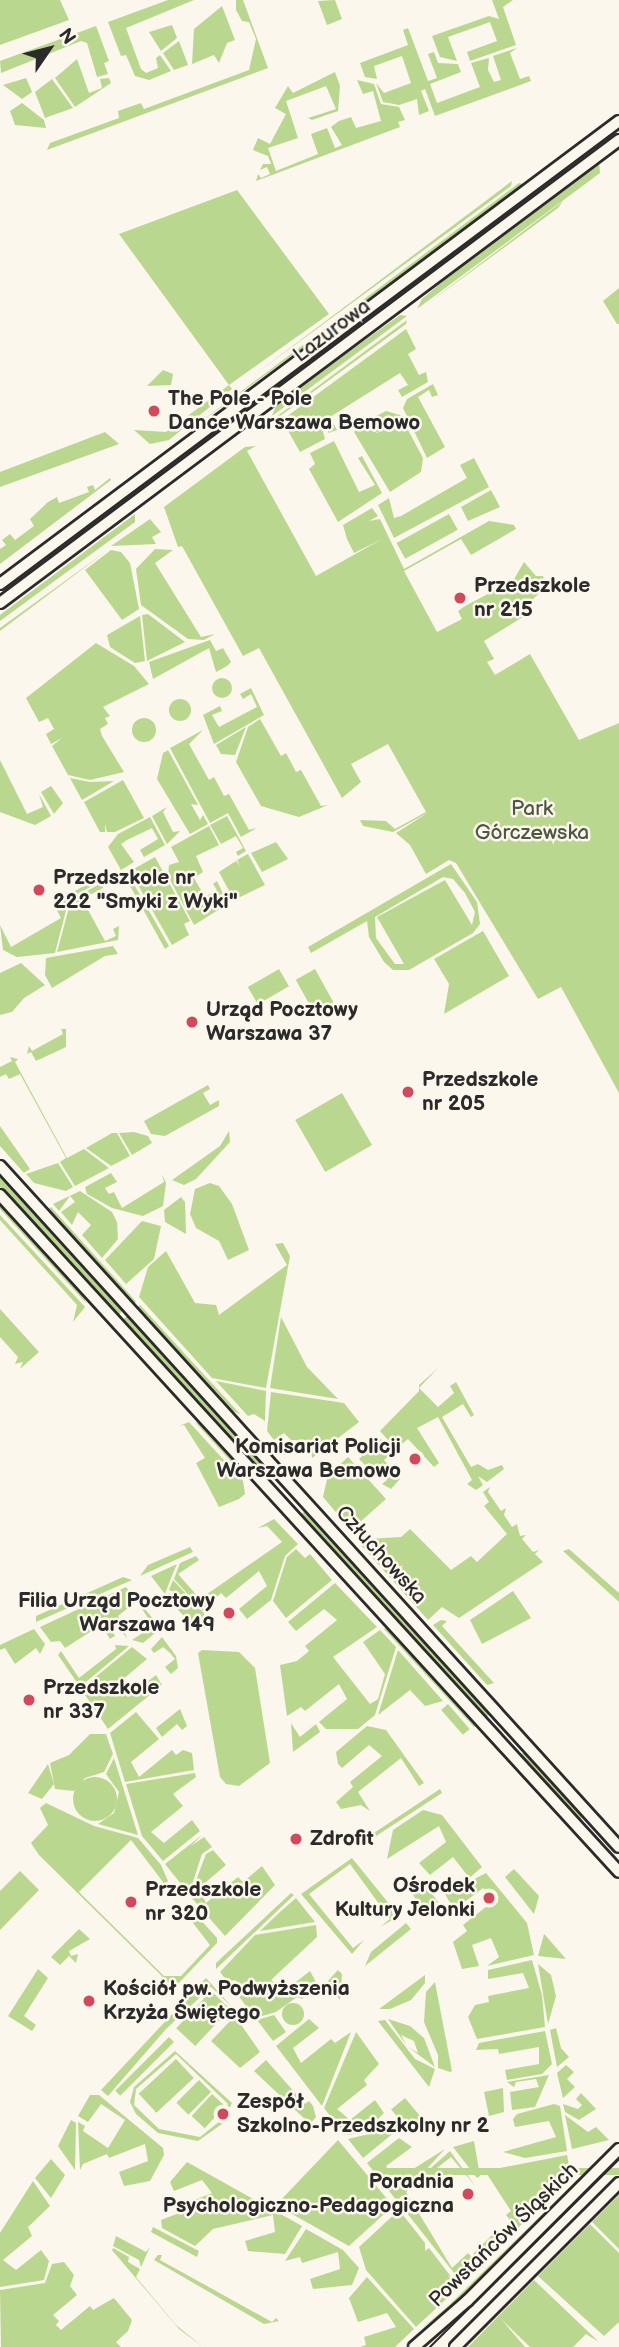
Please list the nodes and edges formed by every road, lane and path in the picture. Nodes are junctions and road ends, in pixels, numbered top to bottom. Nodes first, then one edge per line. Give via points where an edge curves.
1 (619, 121) edge
2 (619, 140) edge
3 (0, 584) edge
4 (0, 603) edge
5 (0, 1166) edge
6 (0, 1195) edge
7 (619, 1847) edge
8 (619, 1872) edge
9 (619, 2150) edge
10 (619, 2183) edge
11 (414, 2347) edge
12 (454, 2347) edge

1 - 3 main road, Lazurowa
2 - 4 main road, Lazurowa
5 - 7 main road, Człuchowska
6 - 8 main road, Człuchowska
9 - 11 main road, Powstańców Śląskich via 467,2301
10 - 12 main road, Powstańców Śląskich

